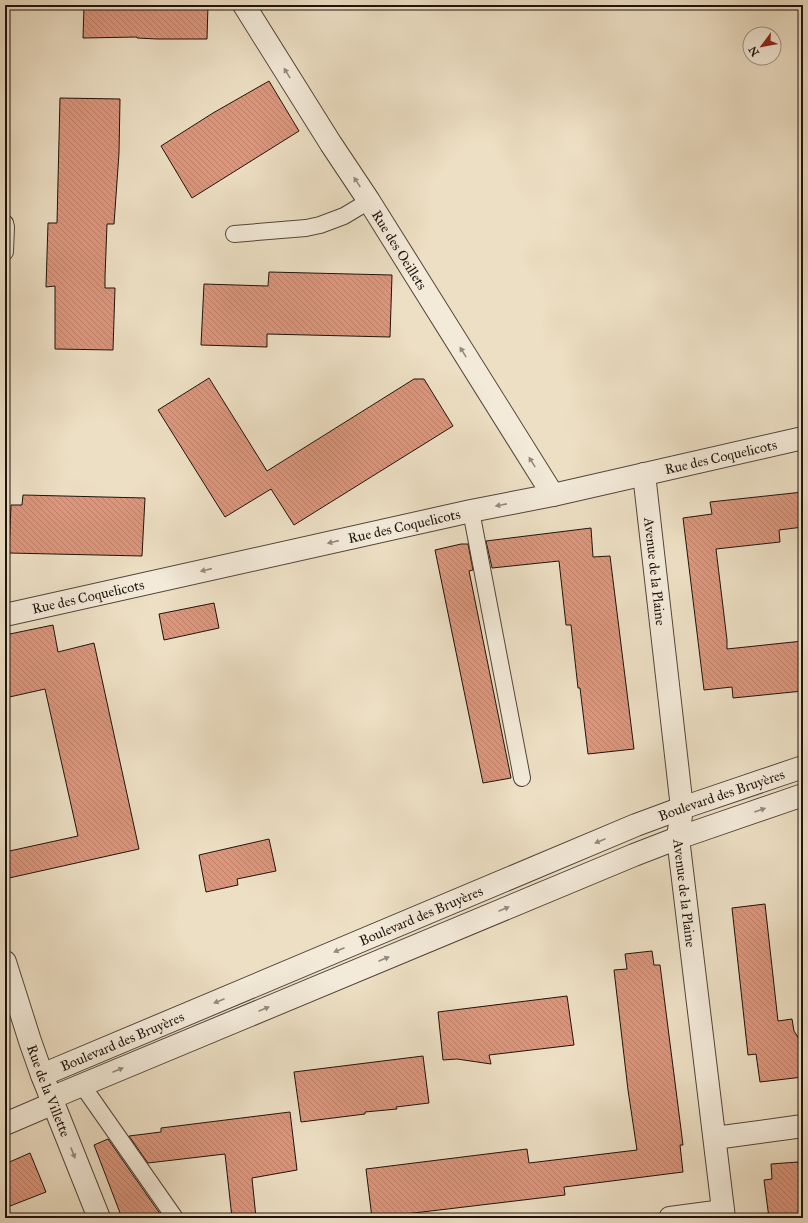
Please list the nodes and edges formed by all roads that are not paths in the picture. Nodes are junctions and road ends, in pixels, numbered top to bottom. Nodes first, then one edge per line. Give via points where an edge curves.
1 (244, 5) edge
2 (369, 201) junction
3 (5, 223) edge
4 (234, 234) dead end
5 (5, 252) edge
6 (803, 438) edge
7 (644, 474) junction
8 (553, 495) junction
9 (471, 511) junction
10 (5, 615) edge
11 (803, 767) edge
12 (522, 778) dead end
13 (803, 795) edge
14 (682, 808) junction
15 (678, 838) junction
16 (5, 962) edge
17 (42, 1075) junction
18 (82, 1085) junction
19 (52, 1101) junction
20 (5, 1124) edge
21 (803, 1126) edge
22 (714, 1138) junction
23 (724, 1214) edge
24 (99, 1218) edge
25 (175, 1218) edge
26 (670, 1218) edge

2 -> 1 street, Rue des Oeillets
2 - 4 lane via 344,216 320,225
8 -> 2 street, Rue des Oeillets
3 - 5 lane
6 - 7 street, Rue des Coquelicots
7 - 8 street, Rue des Coquelicots
7 - 14 street, Avenue de la Plaine
8 -> 9 street, Rue des Coquelicots
9 -> 10 street, Rue des Coquelicots
9 - 12 lane
11 - 14 street, Boulevard des Bruyères
15 -> 13 street, Boulevard des Bruyères
14 - 15 street, Avenue de la Plaine
14 -> 17 street, Boulevard des Bruyères
18 -> 15 street, Boulevard des Bruyères
15 - 22 street, Avenue de la Plaine
16 - 17 street, Rue de la Villette
17 - 19 street, Rue de la Villette
18 - 19 street, Boulevard des Bruyères
18 - 25 lane
19 - 20 street, Boulevard des Bruyères
19 -> 24 street, Rue de la Villette
21 - 22 street
22 - 23 street, Avenue de la Plaine
23 - 26 street

